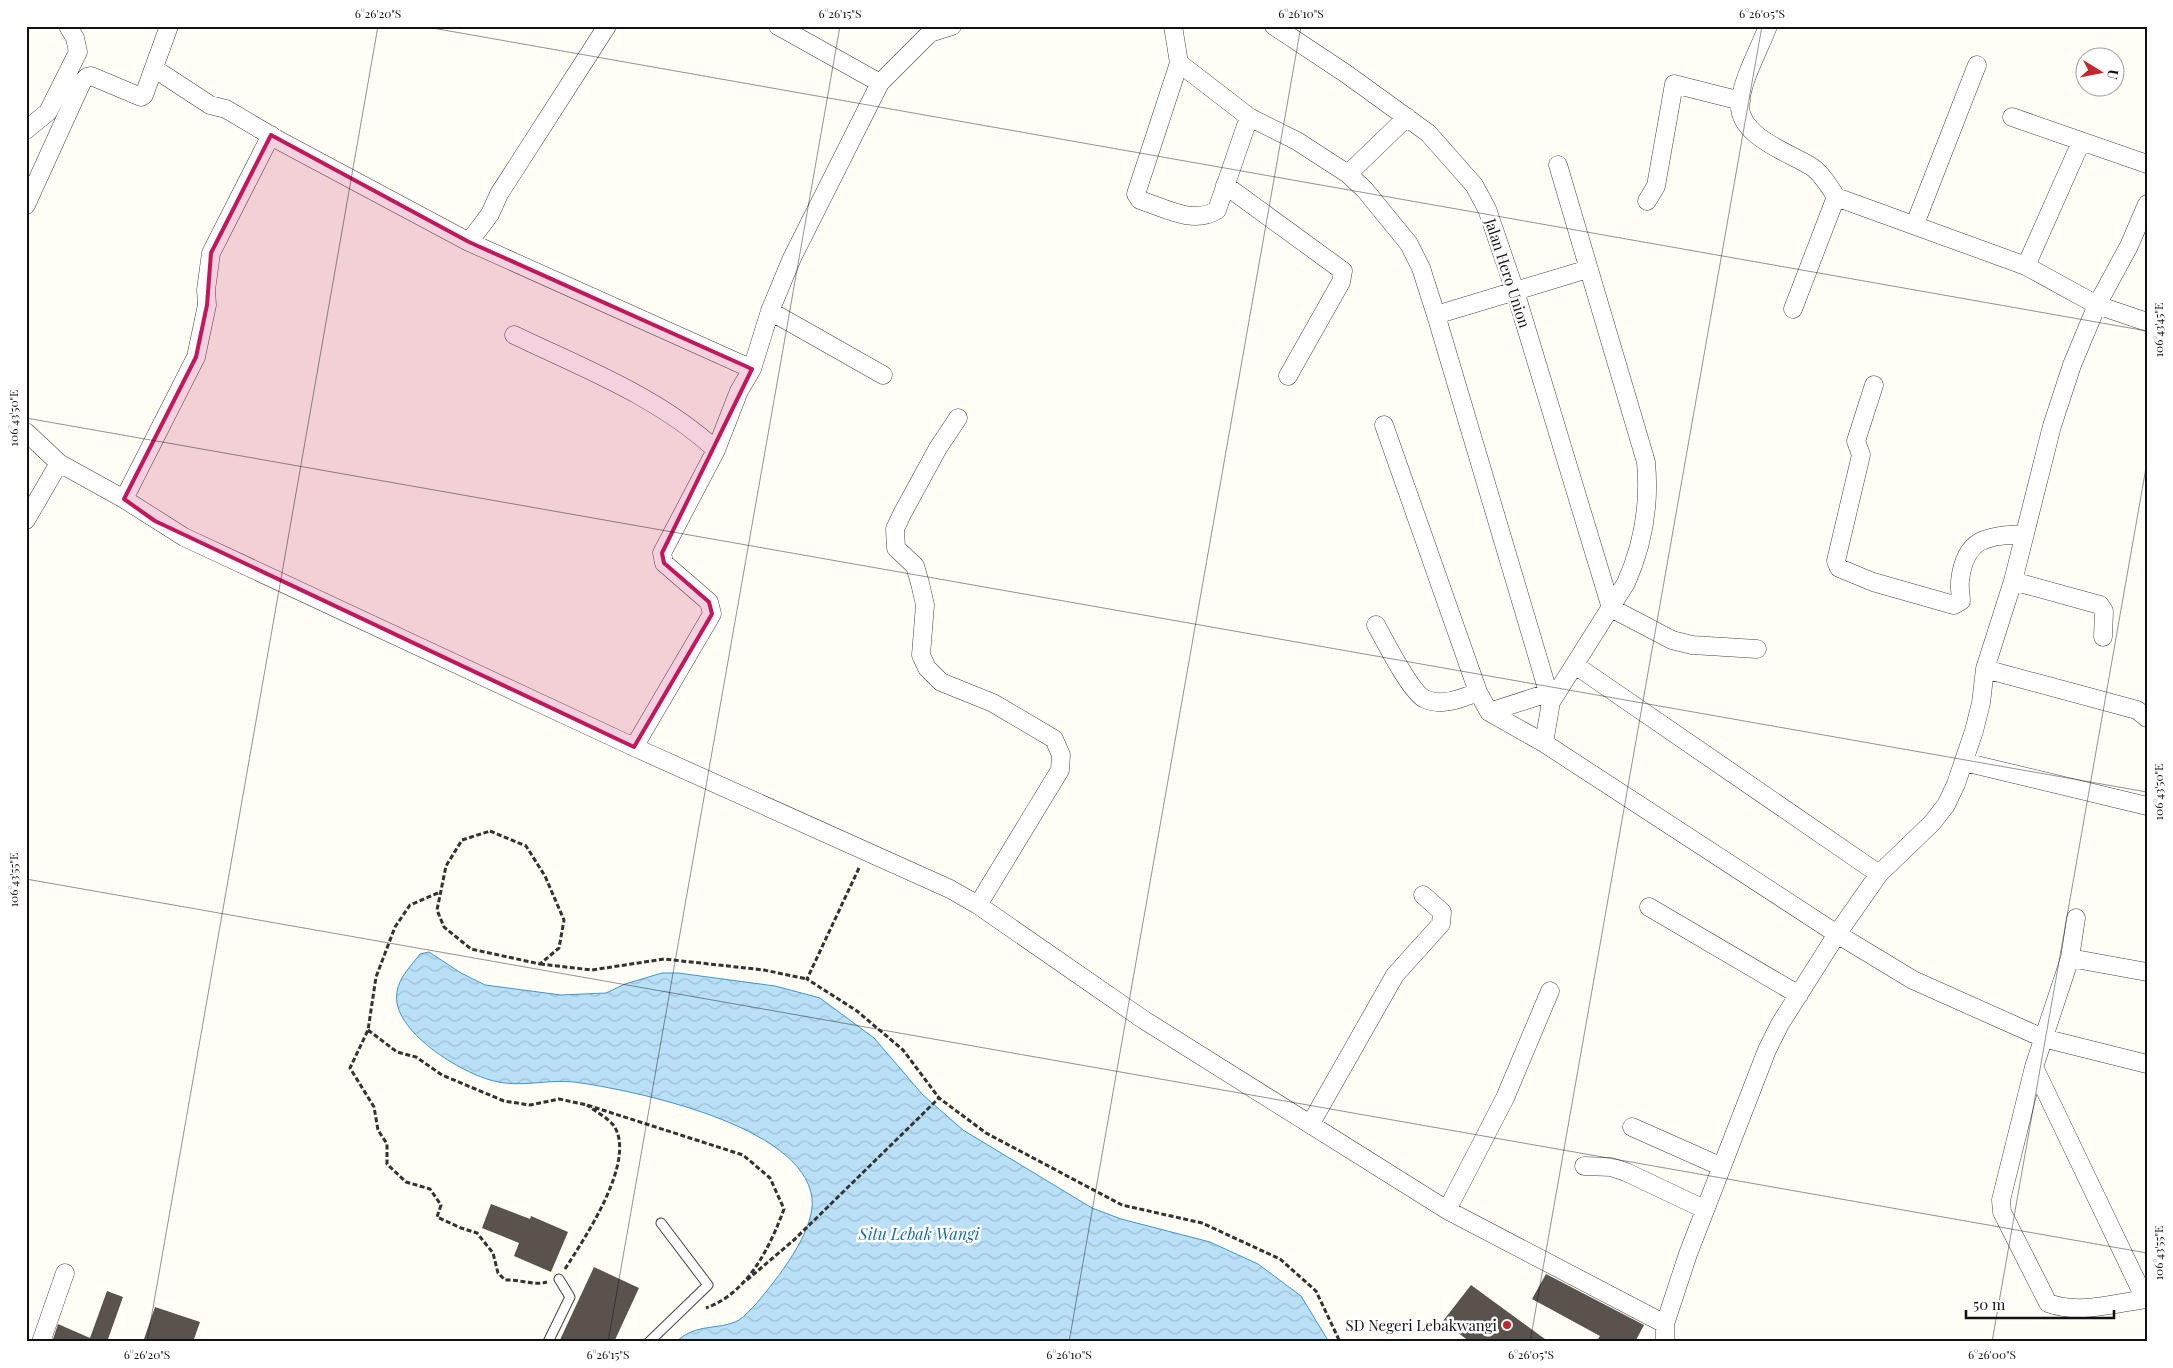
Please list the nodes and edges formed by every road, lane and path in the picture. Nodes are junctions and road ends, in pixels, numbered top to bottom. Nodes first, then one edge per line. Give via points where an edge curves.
1 (68, 26) edge
2 (169, 26) edge
3 (606, 26) edge
4 (778, 26) edge
5 (952, 26) edge
6 (1173, 26) edge
7 (1274, 26) edge
8 (1768, 26) edge
9 (1179, 63) junction
10 (1977, 66) dead end
11 (155, 68) junction
12 (880, 83) junction
13 (1741, 100) junction
14 (1248, 117) junction
15 (1407, 117) junction
16 (2012, 118) dead end
17 (26, 130) edge
18 (271, 135) junction
19 (2081, 142) junction
20 (2147, 164) edge
21 (1558, 166) dead end
22 (1348, 174) junction
23 (1225, 185) junction
24 (1836, 197) junction
25 (1647, 201) dead end
26 (2147, 204) edge
27 (26, 205) edge
28 (1914, 224) junction
29 (469, 242) junction
30 (2026, 266) junction
31 (1588, 269) junction
32 (1515, 291) junction
33 (2097, 305) junction
34 (1793, 309) dead end
35 (770, 311) junction
36 (1436, 315) junction
37 (2147, 322) edge
38 (514, 335) dead end
39 (752, 369) junction
40 (883, 374) dead end
41 (1288, 376) dead end
42 (1874, 386) dead end
43 (958, 418) dead end
44 (1384, 426) dead end
45 (26, 432) edge
46 (716, 450) junction
47 (59, 464) junction
48 (124, 499) junction
49 (26, 520) edge
50 (2024, 534) junction
51 (2013, 581) junction
52 (1611, 608) junction
53 (1376, 625) dead end
54 (2103, 637) dead end
55 (1757, 649) dead end
56 (1575, 665) junction
57 (1985, 669) junction
58 (1478, 692) junction
59 (1550, 698) junction
60 (1489, 712) junction
61 (2147, 718) edge
62 (1544, 743) junction
63 (634, 747) junction
64 (1964, 762) junction
65 (2147, 806) edge
66 (867, 852) junction
67 (1879, 874) junction
68 (438, 893) junction
69 (1423, 895) dead end
70 (978, 905) junction
71 (1648, 907) dead end
72 (2076, 918) dead end
73 (1838, 934) junction
74 (2070, 958) junction
75 (540, 964) junction
76 (2147, 972) edge
77 (807, 979) junction
78 (1550, 991) dead end
79 (1799, 995) junction
80 (368, 1030) junction
81 (2043, 1038) junction
82 (2034, 1066) junction
83 (2145, 1066) edge
84 (939, 1098) junction
85 (587, 1105) junction
86 (1311, 1123) junction
87 (1632, 1127) dead end
88 (1584, 1166) dead end
89 (1722, 1167) junction
90 (1704, 1209) junction
91 (1447, 1210) junction
92 (661, 1224) dead end
93 (65, 1273) dead end
94 (559, 1279) junction
95 (745, 1282) junction
96 (2146, 1299) edge
97 (675, 1319) junction
98 (1665, 1333) edge
99 (41, 1342) edge
100 (548, 1342) edge
101 (649, 1342) edge
102 (1340, 1342) edge

1 - 17 street via 78,52 48,112
2 - 11 street
3 - 29 street via 499,194 490,214
4 - 12 street
5 - 12 street via 930,33
6 - 9 street
7 - 15 street, Jalan Hero Union
8 - 13 street
9 - 14 street
9 - 23 street via 1136,194 1140,200 1196,218 1217,210
10 - 28 street
11 - 18 street via 210,105 226,109
11 - 27 street via 141,97 87,77 65,115
12 - 35 street via 792,258
13 - 24 street via 1741,111 1752,129 1762,139 1812,167
13 - 25 street via 1674,84 1656,186
14 - 22 street via 1297,141
14 - 23 street
15 - 22 street
15 - 32 street, Jalan Hero Union via 1428,133 1474,185 1487,209
16 - 19 street
18 - 29 street
18 - 48 street via 211,253 207,305 196,357
19 - 20 street
19 - 30 street
21 - 31 street
22 - 36 street via 1409,244 1421,268
23 - 41 street via 1342,271 1341,282
24 - 28 street
24 - 34 street
26 - 33 street via 2129,246
28 - 30 street
29 - 39 street
30 - 33 street
31 - 32 street
31 - 52 street via 1646,462 1648,482 1644,527 1635,564
32 - 36 street
32 - 52 street, Jalan Hero Union
33 - 37 street
33 - 50 street via 2072,365 2052,426
35 - 39 street
35 - 40 street
36 - 59 street
38 - 46 street via 622,386 670,414
39 - 46 street
42 - 50 street via 1856,440 1860,455 1836,561 1839,568 1873,582 1954,605 1960,601 1960,582 1967,557 1980,540 1998,535
43 - 70 street via 938,448 895,530 896,548 915,566 925,605 921,655 927,668 941,682 994,703 1054,739 1061,755 1060,770
44 - 58 street
45 - 47 street
46 - 63 street via 662,553 664,563 709,602 712,614
47 - 48 street
47 - 49 street
48 - 63 street via 184,537
50 - 51 street
51 - 54 street via 2100,605 2104,611
51 - 57 street
52 - 55 street via 1672,640 1692,645
52 - 56 street
53 - 58 street via 1397,665 1424,699 1438,702 1456,700
56 - 59 street
56 - 67 street
57 - 61 street via 2137,710
57 - 64 street via 1981,703
58 - 60 street
59 - 60 street
59 - 62 street
60 - 62 street
62 - 73 street
63 - 66 street
64 - 65 street
64 - 67 street via 1946,804 1932,823
66 - 70 street
66 - 77 path
67 - 73 street
68 - 75 path via 437,910 444,927 471,950
68 - 75 path via 446,866 462,840 490,830 526,846 545,876 564,920 559,948
68 - 80 path via 410,905 395,927 376,977
69 - 86 street via 1442,912 1441,924 1395,974
70 - 86 street via 1144,1020
71 - 79 street
72 - 74 street
73 - 79 street
73 - 81 street via 1913,980
74 - 76 street
74 - 81 street
75 - 77 path via 592,970 664,959 764,970
77 - 84 path via 857,1011 903,1050
78 - 91 street via 1505,1098
79 - 89 street via 1767,1050
80 - 85 path via 396,1052 416,1057 442,1076 504,1101 530,1105 559,1098
80 - 94 path via 350,1068 374,1107 378,1130 387,1144 387,1164 406,1182 430,1189 441,1204 438,1217 477,1233 493,1253 498,1274 505,1280 518,1279 538,1285
81 - 82 street
81 - 83 street
82 - 96 street
82 - 96 street via 2002,1189 2002,1212 2048,1303 2062,1308 2094,1307
84 - 95 path via 795,1239
84 - 102 path via 986,1133 1122,1205 1202,1223 1280,1259 1316,1292
85 - 94 path via 614,1126 621,1150 602,1210
85 - 95 path via 743,1155 770,1178 784,1209 773,1239
86 - 91 street
87 - 89 street
88 - 90 street via 1611,1167 1626,1172
89 - 90 street
90 - 98 street
91 - 98 street
92 - 97 lane via 708,1285
93 - 99 street
94 - 100 lane via 570,1297
95 - 97 path via 713,1305
97 - 101 lane

